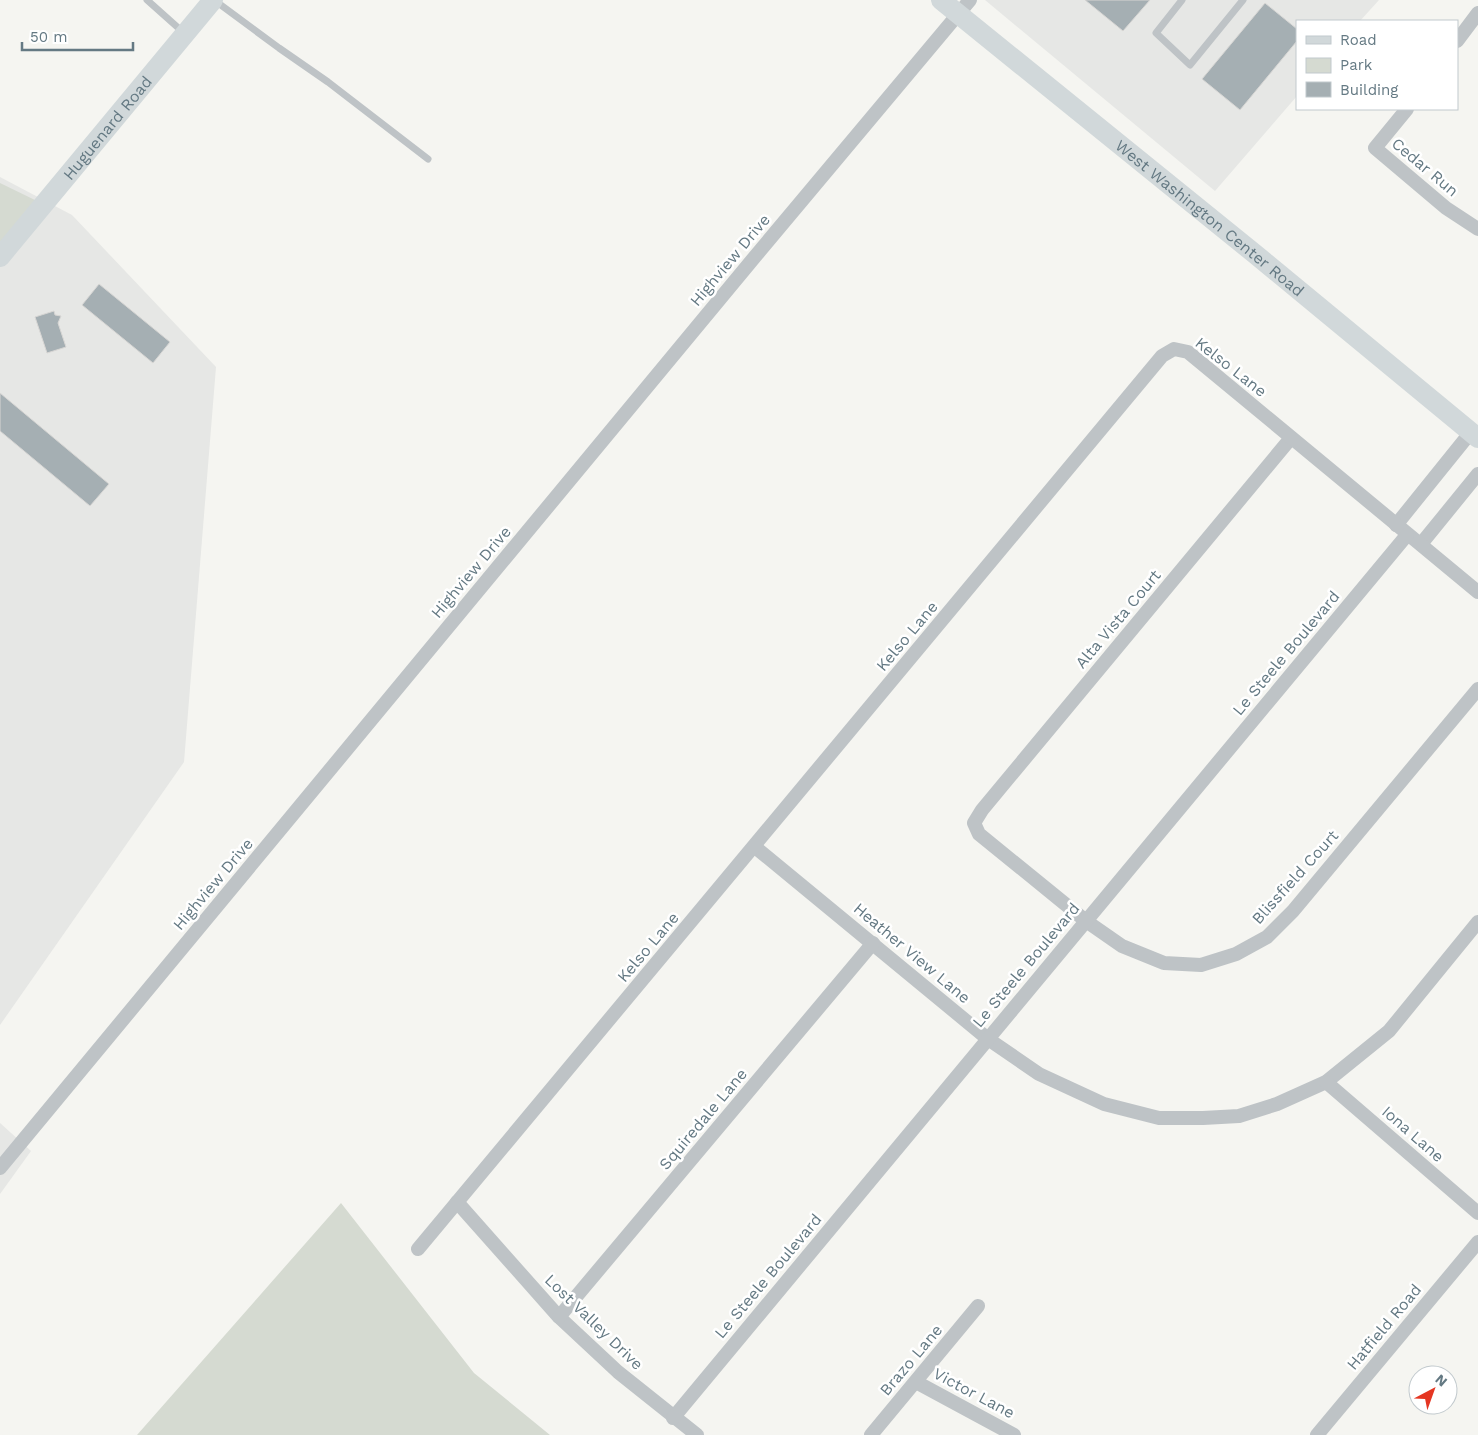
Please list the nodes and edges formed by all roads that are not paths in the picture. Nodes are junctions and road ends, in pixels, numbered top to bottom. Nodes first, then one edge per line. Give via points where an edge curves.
1 (147, 0) edge
2 (214, 0) edge
3 (941, 0) edge
4 (1182, 0) edge
5 (1243, 0) edge
6 (964, 7) edge
7 (1478, 13) edge
8 (185, 34) junction
9 (1458, 40) edge
10 (1406, 110) edge
11 (428, 159) dead end
12 (1478, 229) edge
13 (0, 257) edge
14 (1476, 436) edge
15 (1291, 438) junction
16 (1478, 474) edge
17 (1396, 525) junction
18 (1407, 535) junction
19 (1421, 544) junction
20 (1478, 592) edge
21 (1478, 689) edge
22 (974, 823) joint
23 (755, 846) junction
24 (1086, 921) junction
25 (1478, 922) edge
26 (873, 943) junction
27 (988, 1039) junction
28 (1326, 1082) junction
29 (5, 1152) edge
30 (0, 1168) edge
31 (457, 1202) junction
32 (1478, 1213) edge
33 (1478, 1242) edge
34 (418, 1249) dead end
35 (978, 1306) dead end
36 (559, 1318) junction
37 (916, 1382) junction
38 (674, 1418) junction
39 (697, 1435) edge
40 (871, 1435) edge
41 (1014, 1435) edge
42 (1317, 1435) edge

1 - 8 lane
2 - 8 main road, Huguenard Road
2 - 11 lane
3 - 6 main road, West Washington Center Road
4 - 5 lane via 1156,33 1190,64
6 - 14 main road, West Washington Center Road
6 - 29 street, Highview Drive
7 - 9 street
8 - 13 main road, Huguenard Road
10 - 12 street, Cedar Run via 1375,148 1446,208
14 - 17 street
15 - 17 street, Kelso Lane
15 - 22 street, Alta Vista Court
15 - 23 street, Kelso Lane via 1188,352 1174,349 1162,356
16 - 19 street
17 - 18 street, Kelso Lane
18 - 19 street, Kelso Lane
18 - 24 street, Le Steele Boulevard
19 - 20 street, Kelso Lane
21 - 24 street, Blissfield Court via 1293,911 1267,937 1236,954 1201,965 1164,964 1122,946
22 - 24 street, Blissfield Court via 979,834
23 - 26 street, Heather View Lane
23 - 31 street, Kelso Lane
24 - 27 street, Le Steele Boulevard
25 - 28 street, Heather View Lane via 1389,1031
26 - 27 street, Heather View Lane
26 - 36 street, Squiredale Lane
27 - 28 street, Heather View Lane via 1039,1074 1104,1104 1159,1118 1239,1116 1277,1104
27 - 38 street, Le Steele Boulevard
28 - 32 street, Iona Lane
29 - 30 street, Highview Drive
31 - 34 street, Kelso Lane
31 - 36 street, Lost Valley Drive
33 - 42 street, Hatfield Road
35 - 37 street, Brazo Lane
36 - 38 street, Lost Valley Drive
37 - 40 street, Brazo Lane
37 - 41 street, Victor Lane
38 - 39 street, Lost Valley Drive

